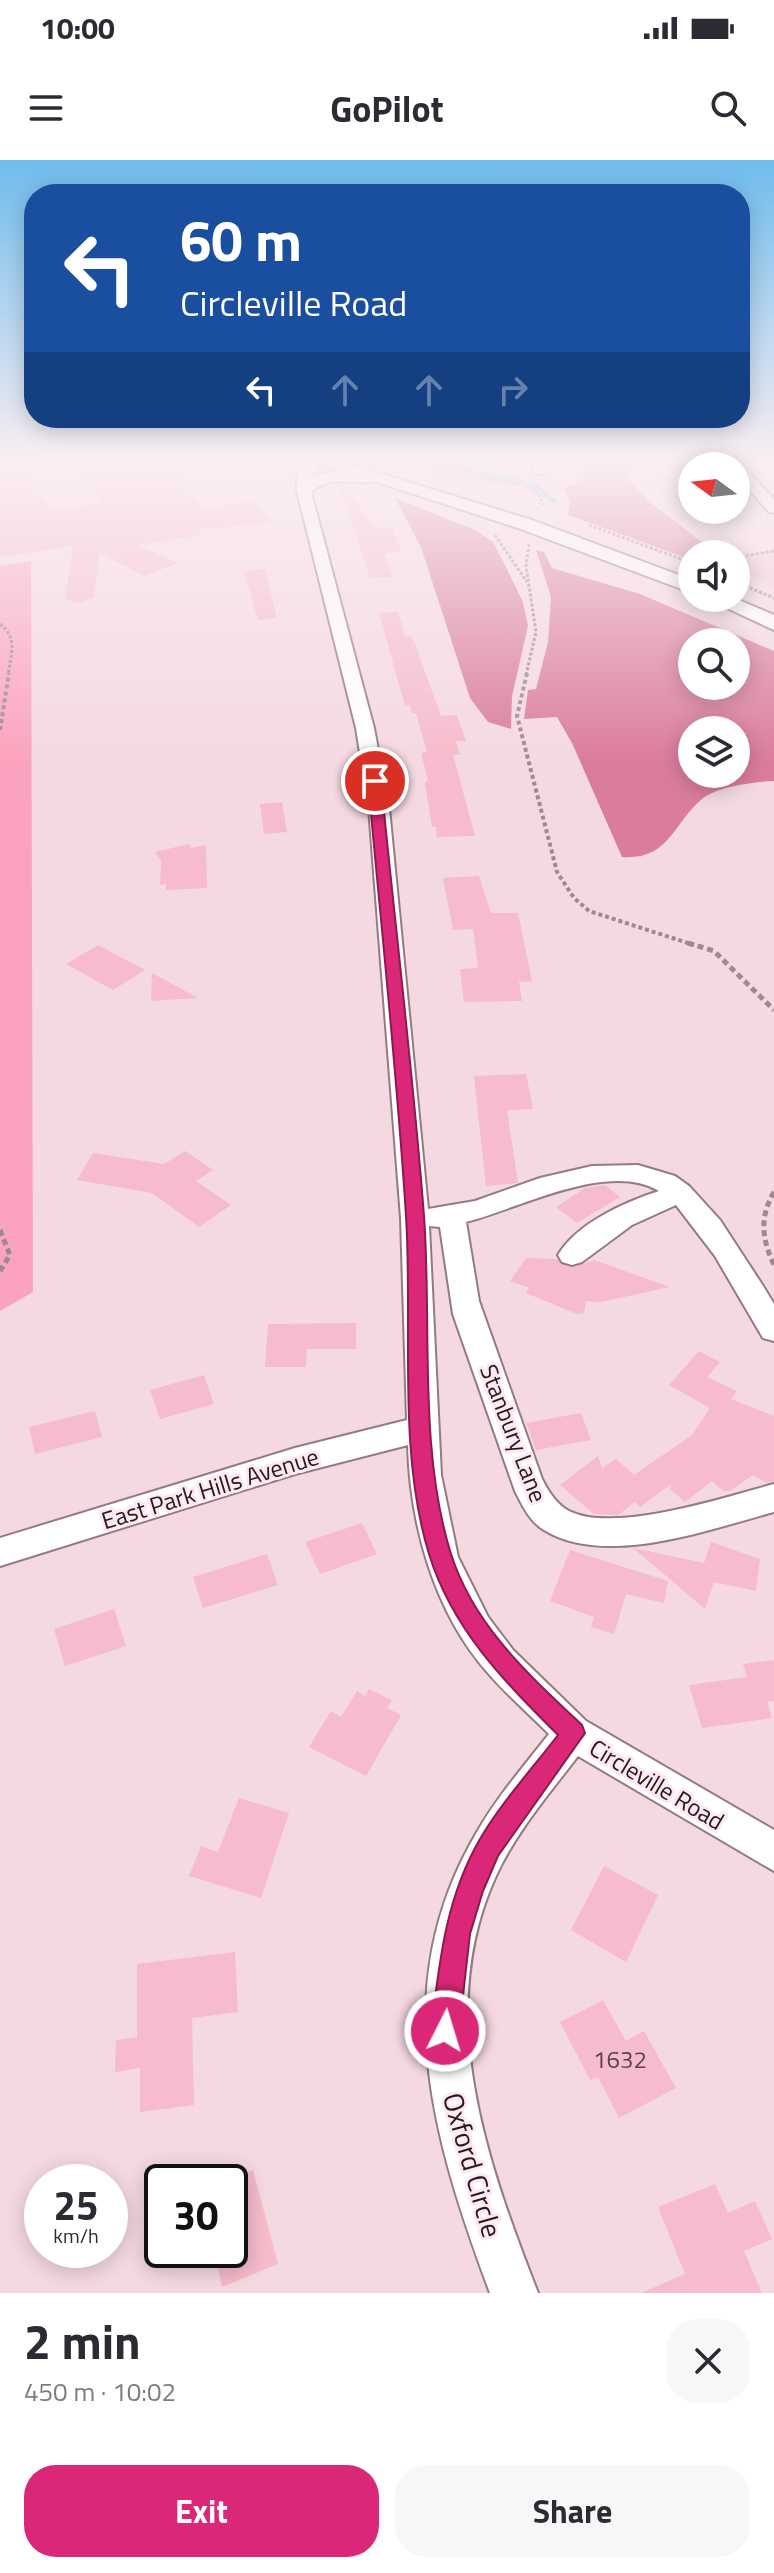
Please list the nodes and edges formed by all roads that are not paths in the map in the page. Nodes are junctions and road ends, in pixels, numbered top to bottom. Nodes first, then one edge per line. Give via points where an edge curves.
1 (322, 563) edge
2 (627, 563) edge
3 (678, 582) edge
4 (750, 596) edge
5 (774, 606) edge
6 (748, 612) edge
7 (774, 623) edge
8 (681, 1194) junction
9 (450, 1217) junction
10 (415, 1218) junction
11 (572, 1255) dead end
12 (774, 1330) edge
13 (422, 1429) junction
14 (774, 1498) edge
15 (0, 1552) edge
16 (573, 1733) junction
17 (774, 1852) edge
18 (514, 2293) edge

1 - 10 street, Circleville Road via 365,728 379,808
2 - 3 main road
4 - 5 main road
6 - 7 main road
8 - 9 street via 645,1176 591,1176
8 - 11 street via 645,1206
8 - 12 street via 703,1217
9 - 10 street
9 - 14 street, Stanbury Lane via 460,1248 464,1300 530,1486 548,1515 572,1528 598,1533 654,1526
10 - 13 street, Circleville Road
13 - 15 street, East Park Hills Avenue via 295,1461
13 - 16 street, Circleville Road via 430,1514 456,1593 500,1661
16 - 17 street, Circleville Road
16 - 18 street, Oxford Circle via 489,1848 470,1889 449,1984 445,2031 453,2111

